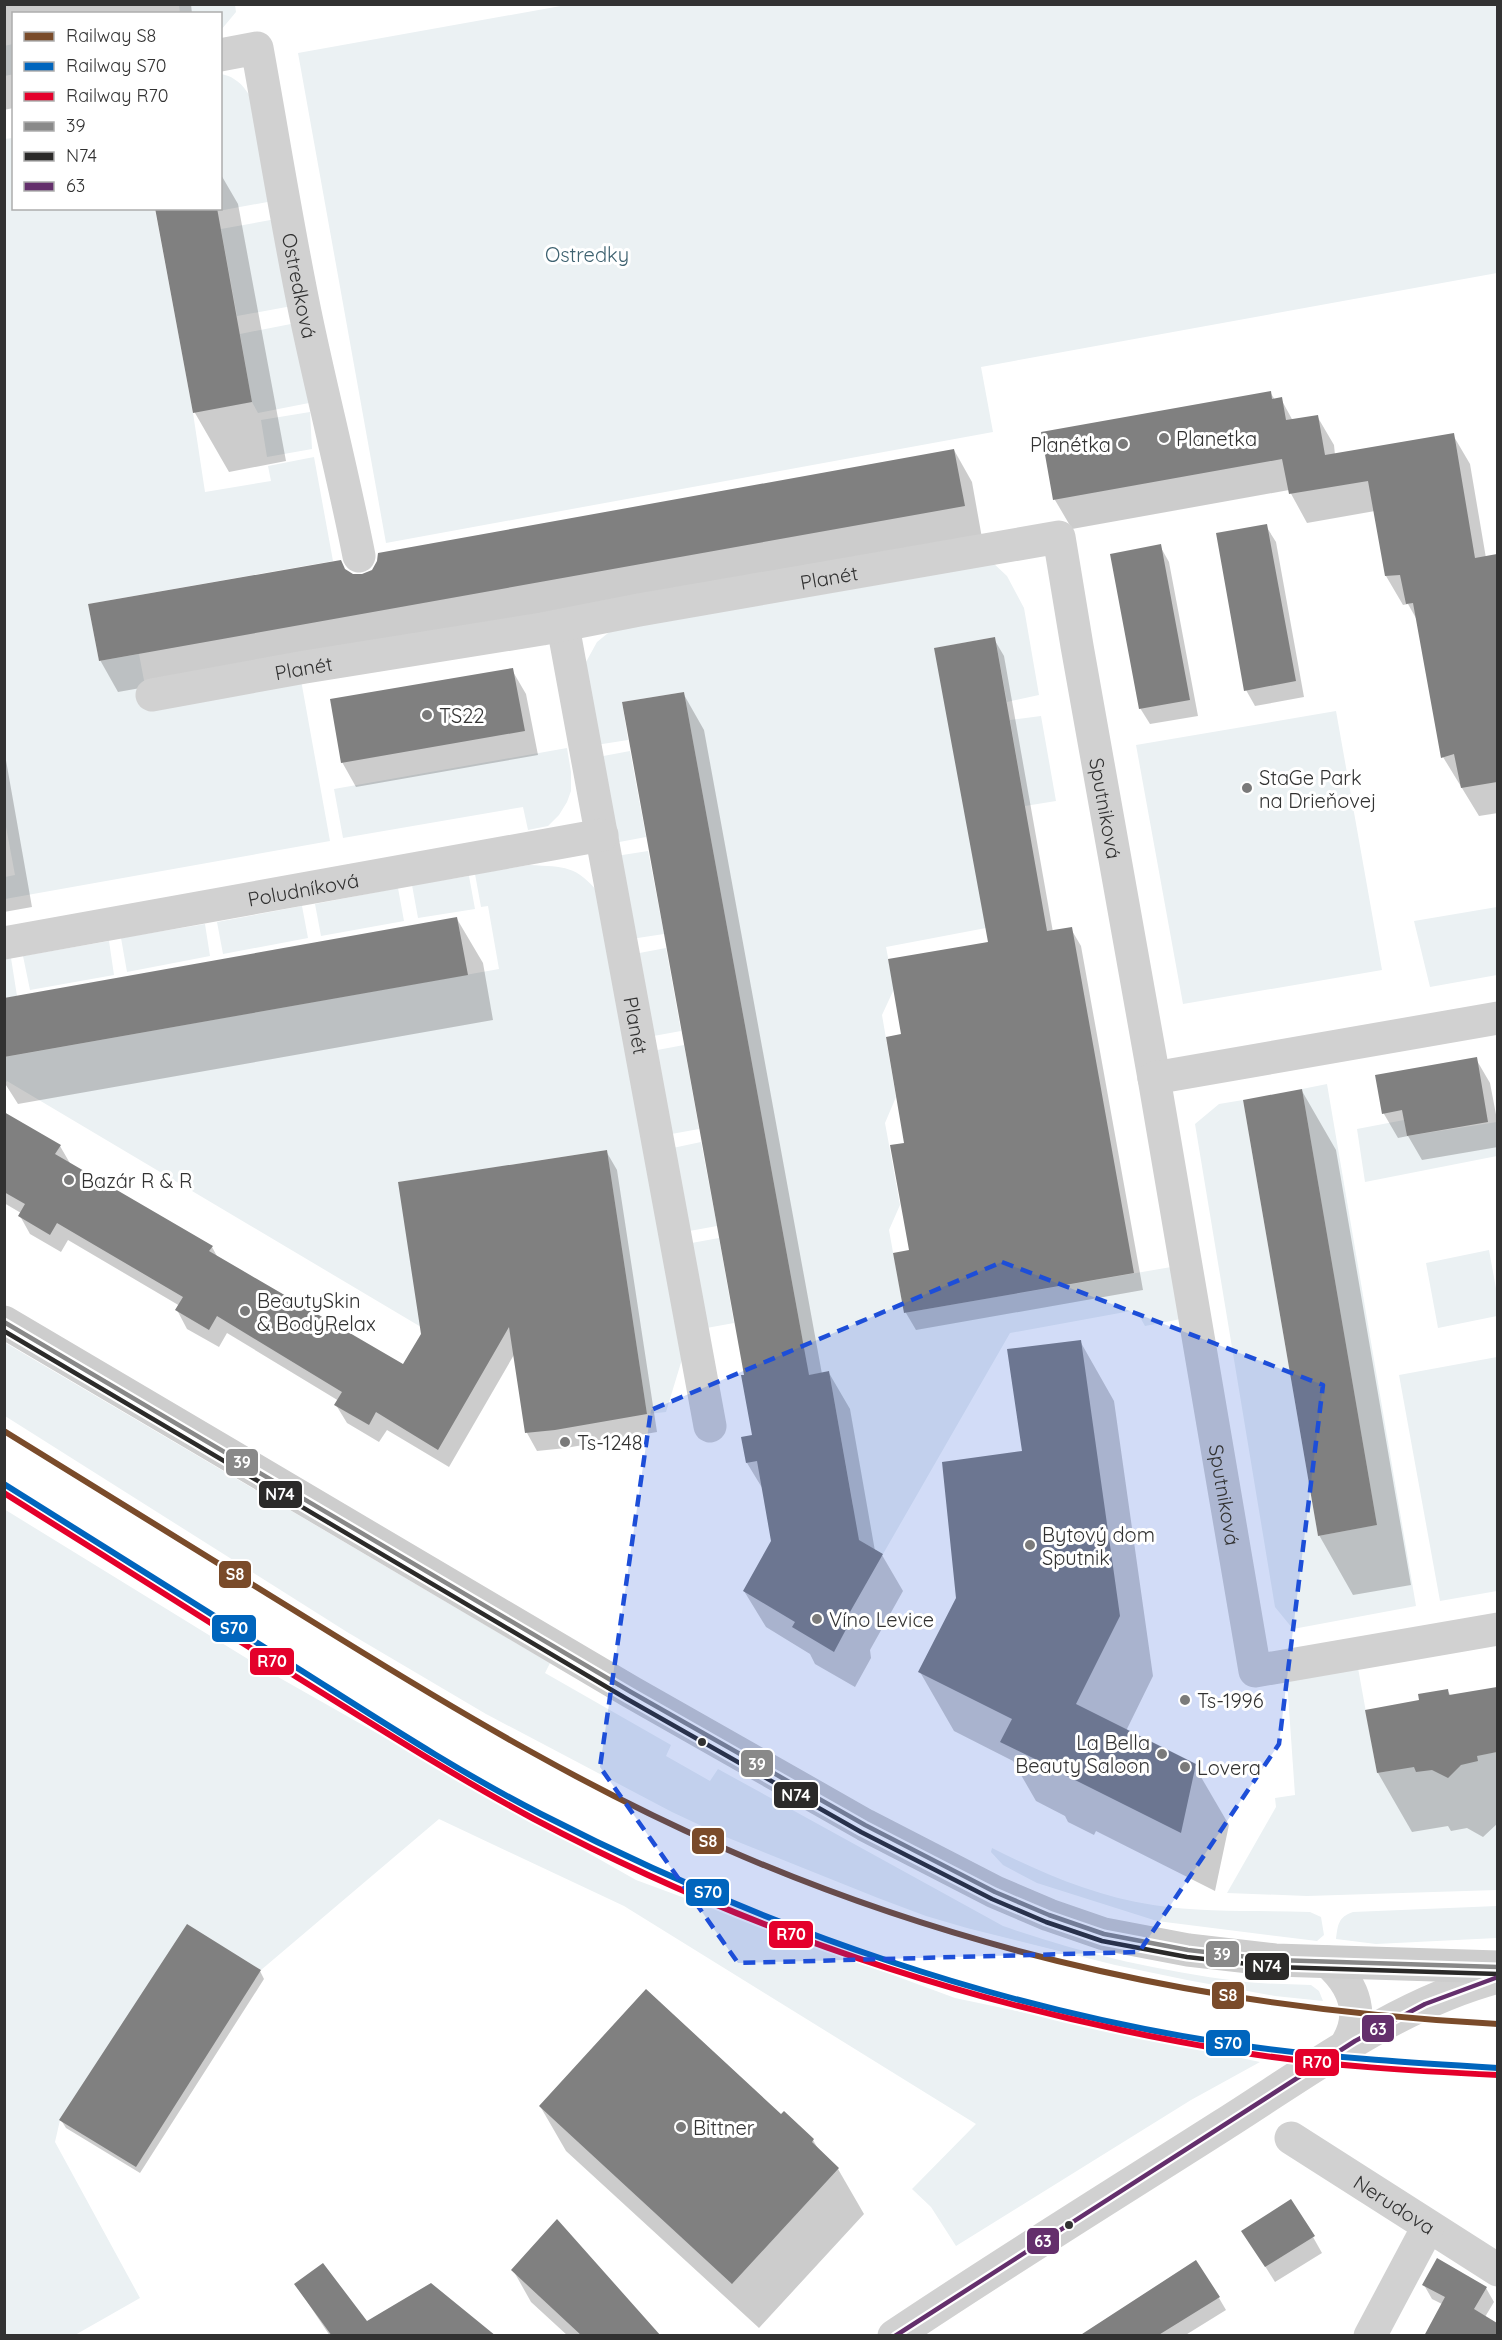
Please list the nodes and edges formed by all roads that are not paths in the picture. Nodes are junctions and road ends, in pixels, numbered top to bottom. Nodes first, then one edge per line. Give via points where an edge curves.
1 (222, 55) edge
2 (1059, 537) joint
3 (359, 556) dead end
4 (563, 626) junction
5 (152, 695) dead end
6 (602, 835) junction
7 (4, 943) edge
8 (1497, 1018) edge
9 (1154, 1078) junction
10 (4, 1322) edge
11 (710, 1426) dead end
12 (1497, 1629) edge
13 (1328, 1962) junction
14 (1497, 1967) edge
15 (1497, 1977) edge
16 (1344, 2048) junction
17 (1291, 2138) dead end
18 (1428, 2227) junction
19 (1497, 2270) edge
20 (894, 2336) edge
21 (1370, 2336) edge

1 - 3 street, Ostredková via 257,48 305,310
2 - 4 street, Planét
2 - 9 street, Sputniková
4 - 5 street, Planét
4 - 6 street, Planét
6 - 7 street, Poludníková
6 - 11 street, Planét
8 - 9 street
9 - 12 street, Sputniková via 1255,1671
10 - 13 main road via 632,1692 865,1825 995,1892 1104,1934 1148,1944 1231,1956
13 - 14 main road
13 - 16 street via 1344,1979 1354,2000 1353,2035
15 - 16 street via 1460,1987
16 - 20 street
17 - 18 street, Nerudova
18 - 19 street, Nerudova
18 - 21 street

